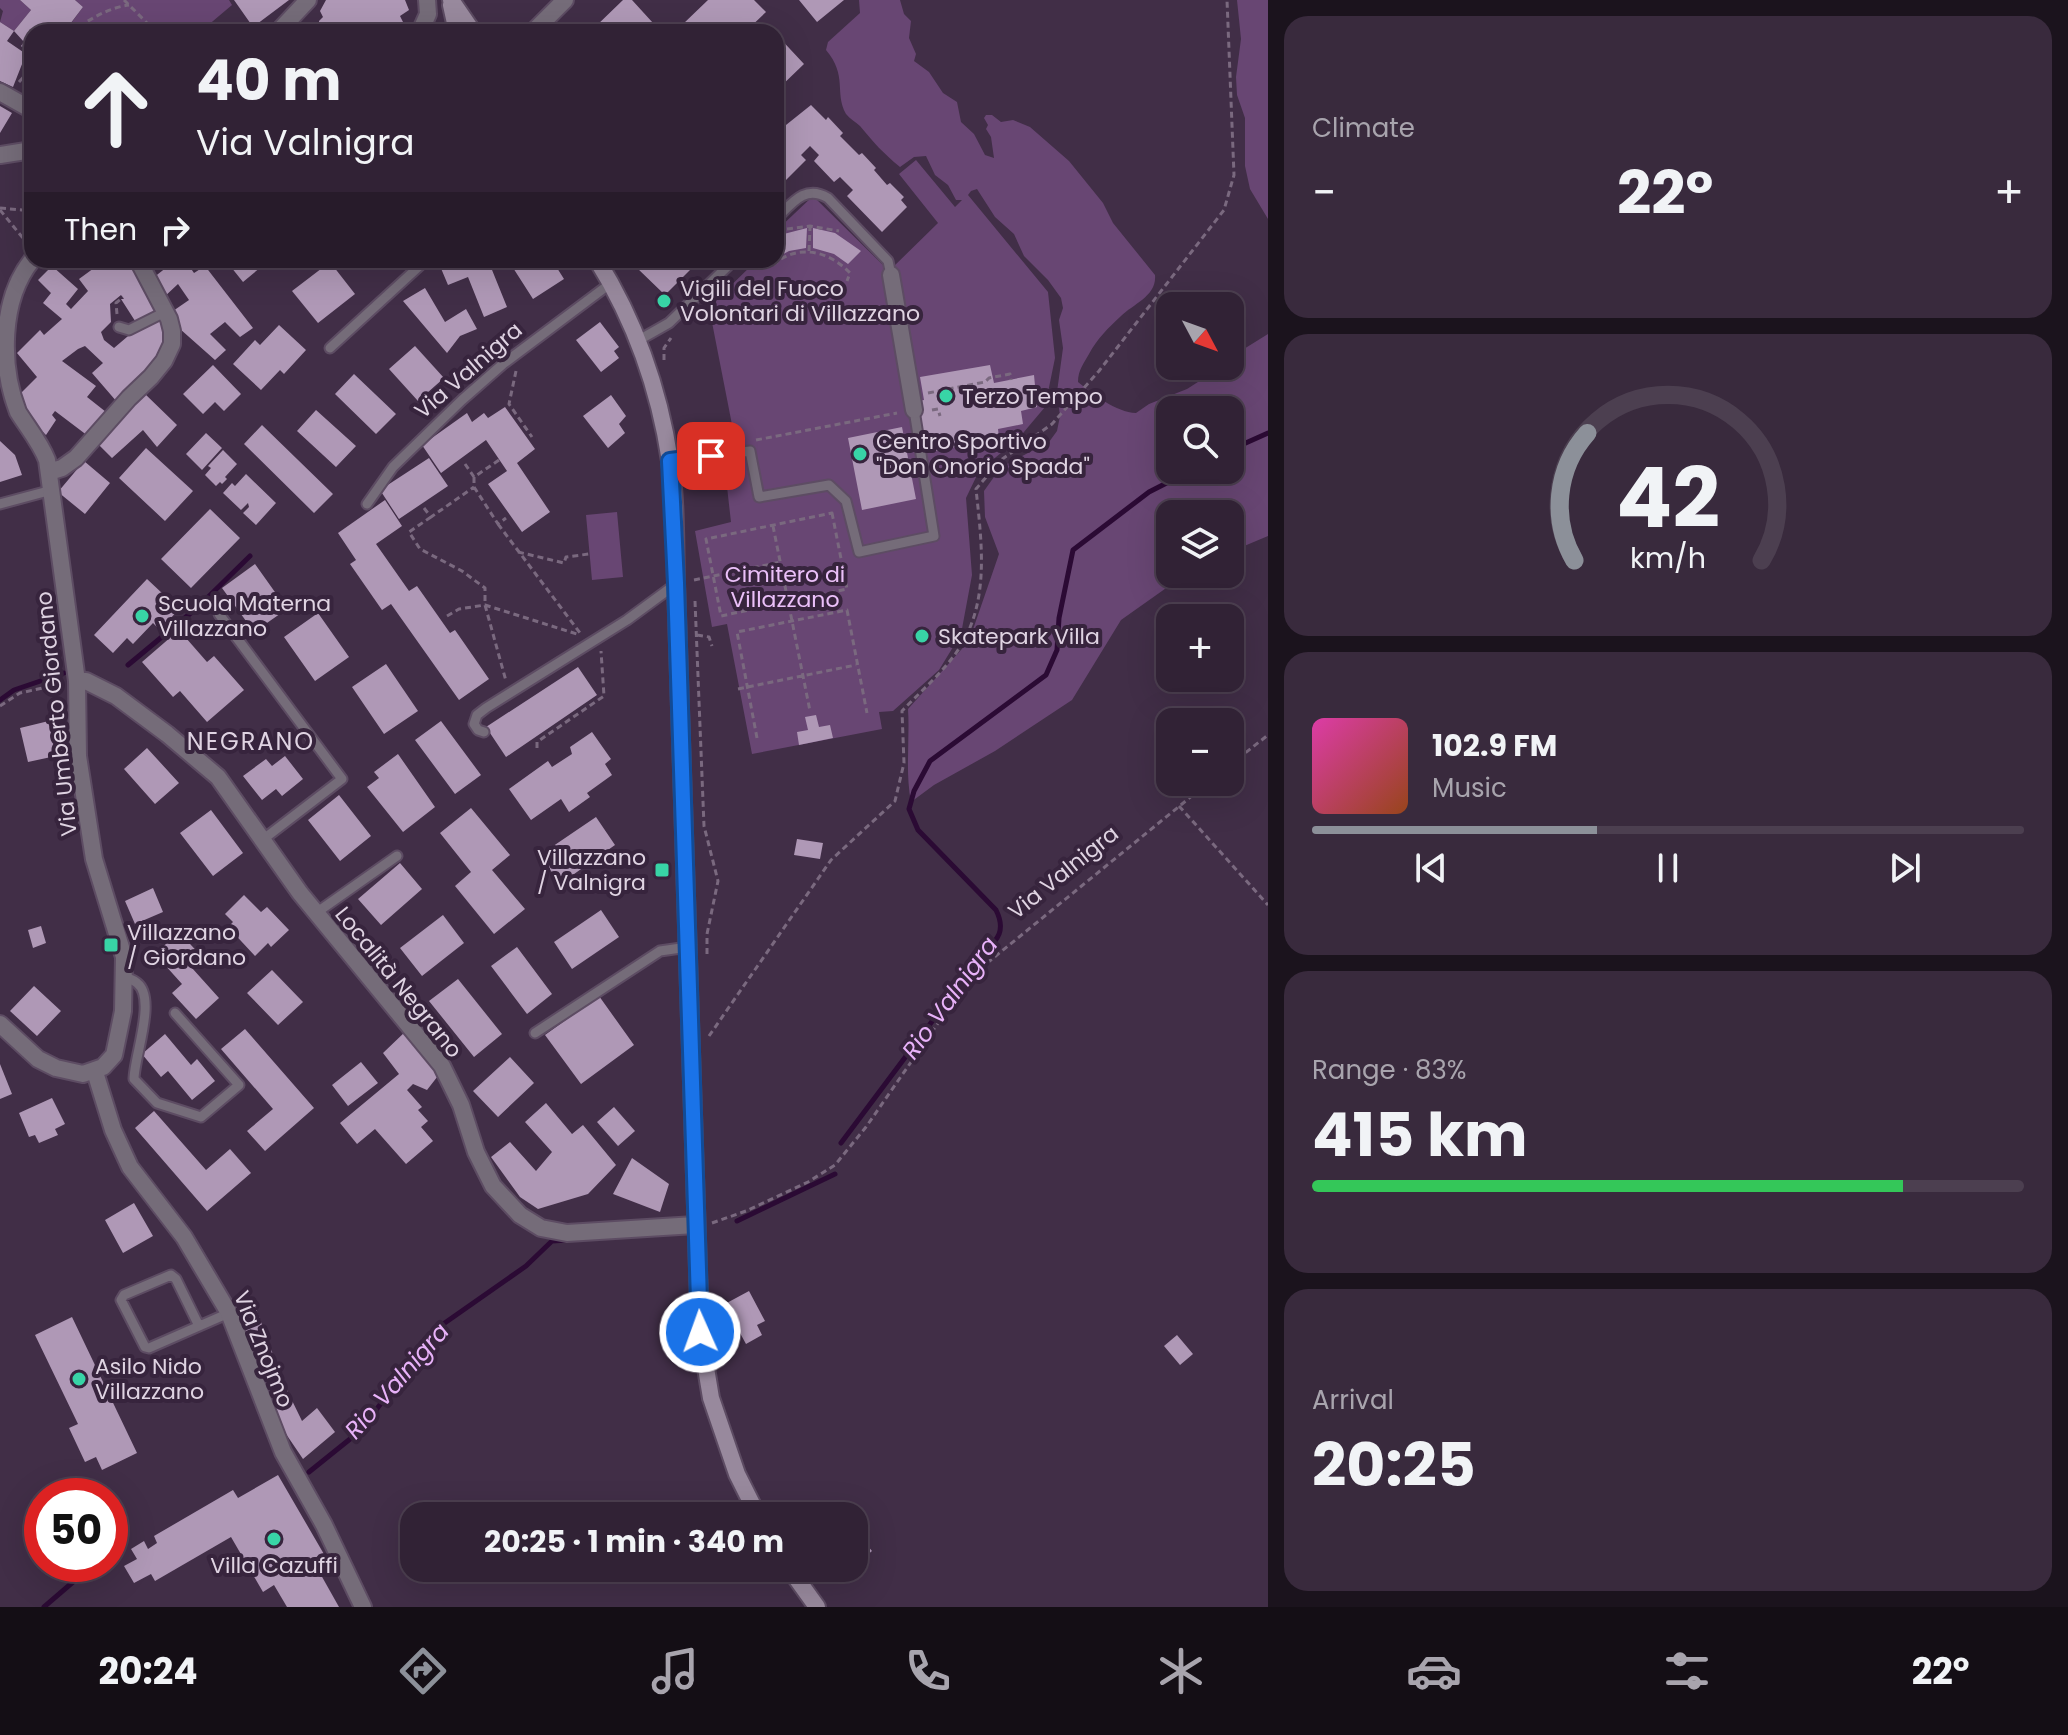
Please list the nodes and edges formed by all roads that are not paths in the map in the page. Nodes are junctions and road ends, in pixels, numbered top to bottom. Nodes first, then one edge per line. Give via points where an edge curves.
1 (308, 0) edge
2 (427, 0) edge
3 (451, 0) edge
4 (565, 0) edge
5 (286, 24) edge
6 (424, 24) edge
7 (455, 24) edge
8 (468, 24) edge
9 (541, 24) edge
10 (24, 151) edge
11 (0, 155) edge
12 (784, 212) edge
13 (25, 268) edge
14 (142, 268) edge
15 (417, 268) edge
16 (602, 268) edge
17 (726, 268) edge
18 (891, 275) joint
19 (611, 283) junction
20 (165, 312) junction
21 (119, 327) road end
22 (639, 340) junction
23 (330, 348) dead end
24 (913, 402) joint
25 (670, 461) junction
26 (49, 472) junction
27 (52, 490) junction
28 (0, 504) edge
29 (367, 504) dead end
30 (676, 583) junction
31 (219, 614) dead end
32 (77, 681) junction
33 (484, 732) dead end
34 (261, 841) junction
35 (397, 856) dead end
36 (316, 913) junction
37 (688, 947) junction
38 (125, 977) junction
39 (175, 1013) dead end
40 (0, 1024) edge
41 (535, 1033) dead end
42 (89, 1073) junction
43 (695, 1225) junction
44 (229, 1313) junction
45 (199, 1326) junction
46 (751, 1502) edge
47 (799, 1582) edge
48 (363, 1607) edge
49 (817, 1607) edge

1 - 5 street
2 - 6 street
3 - 7 main road
3 - 8 main road
4 - 9 street
10 - 11 street
12 - 18 lane via 812,191 828,198 888,261
13 - 26 street, Via Umberto Giordano via 5,313 3,348 17,409 42,447
14 - 20 street
15 - 23 lane
16 - 19 main road
17 - 22 lane via 669,323
18 - 24 street
19 - 22 main road
19 - 29 lane, Via Valnigra via 462,400 393,467
20 - 21 lane via 129,330
20 - 26 street via 172,344 164,361 76,458
22 - 25 main road
24 - 25 lane via 934,536 859,552 846,501 829,485 759,497 750,451
25 - 30 main road
26 - 27 street, Via Umberto Giordano
27 - 28 lane
27 - 32 street, Via Umberto Giordano
30 - 33 lane via 477,715 474,724
30 - 37 main road
31 - 34 lane via 342,779
32 - 34 street, Località Negrano via 116,696 218,777
32 - 38 street, Via Umberto Giordano via 78,756 94,859 124,957
34 - 36 street, Località Negrano
35 - 36 lane, Località Negrano
36 - 43 street, Località Negrano via 442,1066 493,1186 520,1215 541,1228 567,1233
37 - 41 lane via 660,951
37 - 43 main road
38 - 39 lane, Via Umberto Giordano via 138,983 146,1009 134,1079 157,1103 201,1117 239,1085
38 - 42 street, Via Umberto Giordano via 118,1045 109,1062
40 - 42 street via 38,1059
42 - 44 street, Via Znojmo via 130,1167 184,1237
43 - 46 main road via 700,1332 711,1398
44 - 45 lane
44 - 48 street, Via Znojmo via 283,1452
45 - 45 lane via 145,1347 121,1300 171,1275
47 - 49 main road

